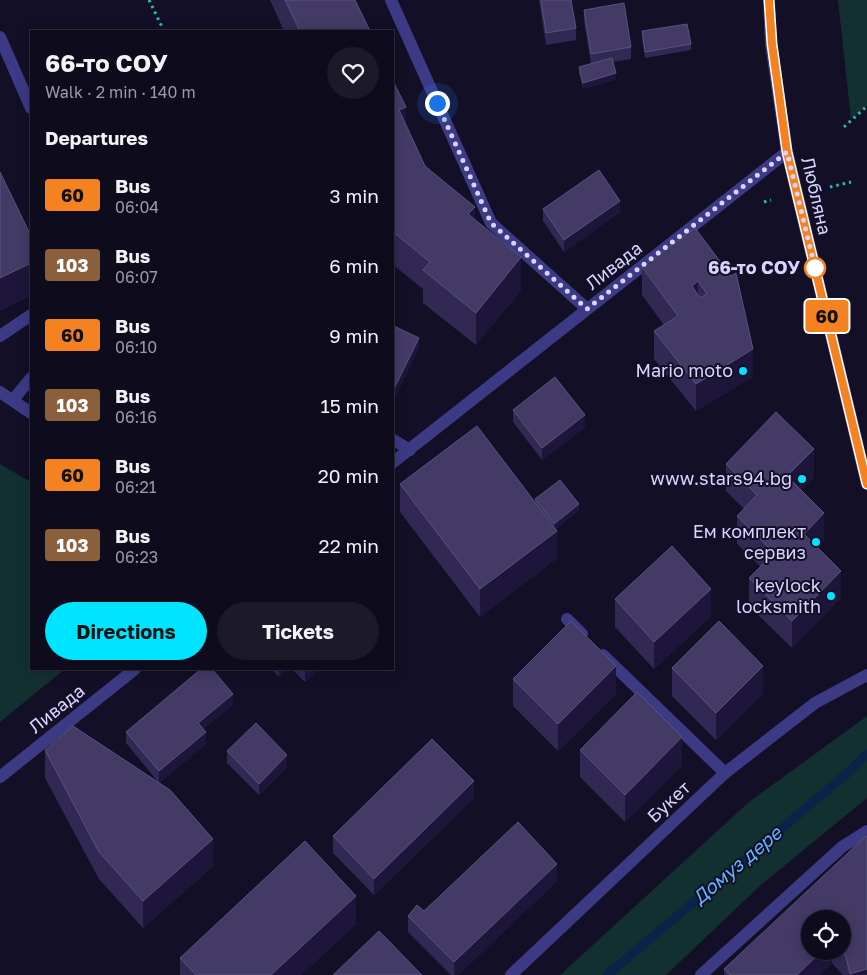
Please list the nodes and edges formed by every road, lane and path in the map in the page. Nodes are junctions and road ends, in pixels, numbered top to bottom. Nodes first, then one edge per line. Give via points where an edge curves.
1 (150, 0) edge
2 (391, 0) edge
3 (769, 0) edge
4 (164, 30) edge
5 (0, 37) edge
6 (30, 106) edge
7 (867, 106) edge
8 (844, 127) dead end
9 (787, 152) junction
10 (851, 182) dead end
11 (830, 187) dead end
12 (771, 200) dead end
13 (764, 202) dead end
14 (587, 309) junction
15 (30, 316) edge
16 (0, 336) edge
17 (30, 379) edge
18 (0, 392) edge
19 (12, 400) junction
20 (30, 412) edge
21 (394, 440) edge
22 (410, 450) junction
23 (394, 462) edge
24 (867, 484) edge
25 (567, 619) dead end
26 (134, 670) edge
27 (867, 675) edge
28 (725, 773) junction
29 (0, 776) edge
30 (867, 831) edge
31 (511, 975) edge
32 (700, 975) edge

1 - 4 path
2 - 14 street via 491,223
3 - 9 street, Любляна
5 - 6 street
7 - 8 path
9 - 14 street, Ливада
9 - 24 street, Любляна
10 - 11 path
12 - 13 path
14 - 22 street, Ливада
15 - 16 street
17 - 19 street
18 - 19 street
19 - 20 street
21 - 22 street
22 - 23 street, Ливада
25 - 28 street
26 - 29 street, Ливада
27 - 28 street, Букет via 815,703
28 - 31 street, Букет
30 - 32 street via 842,847

